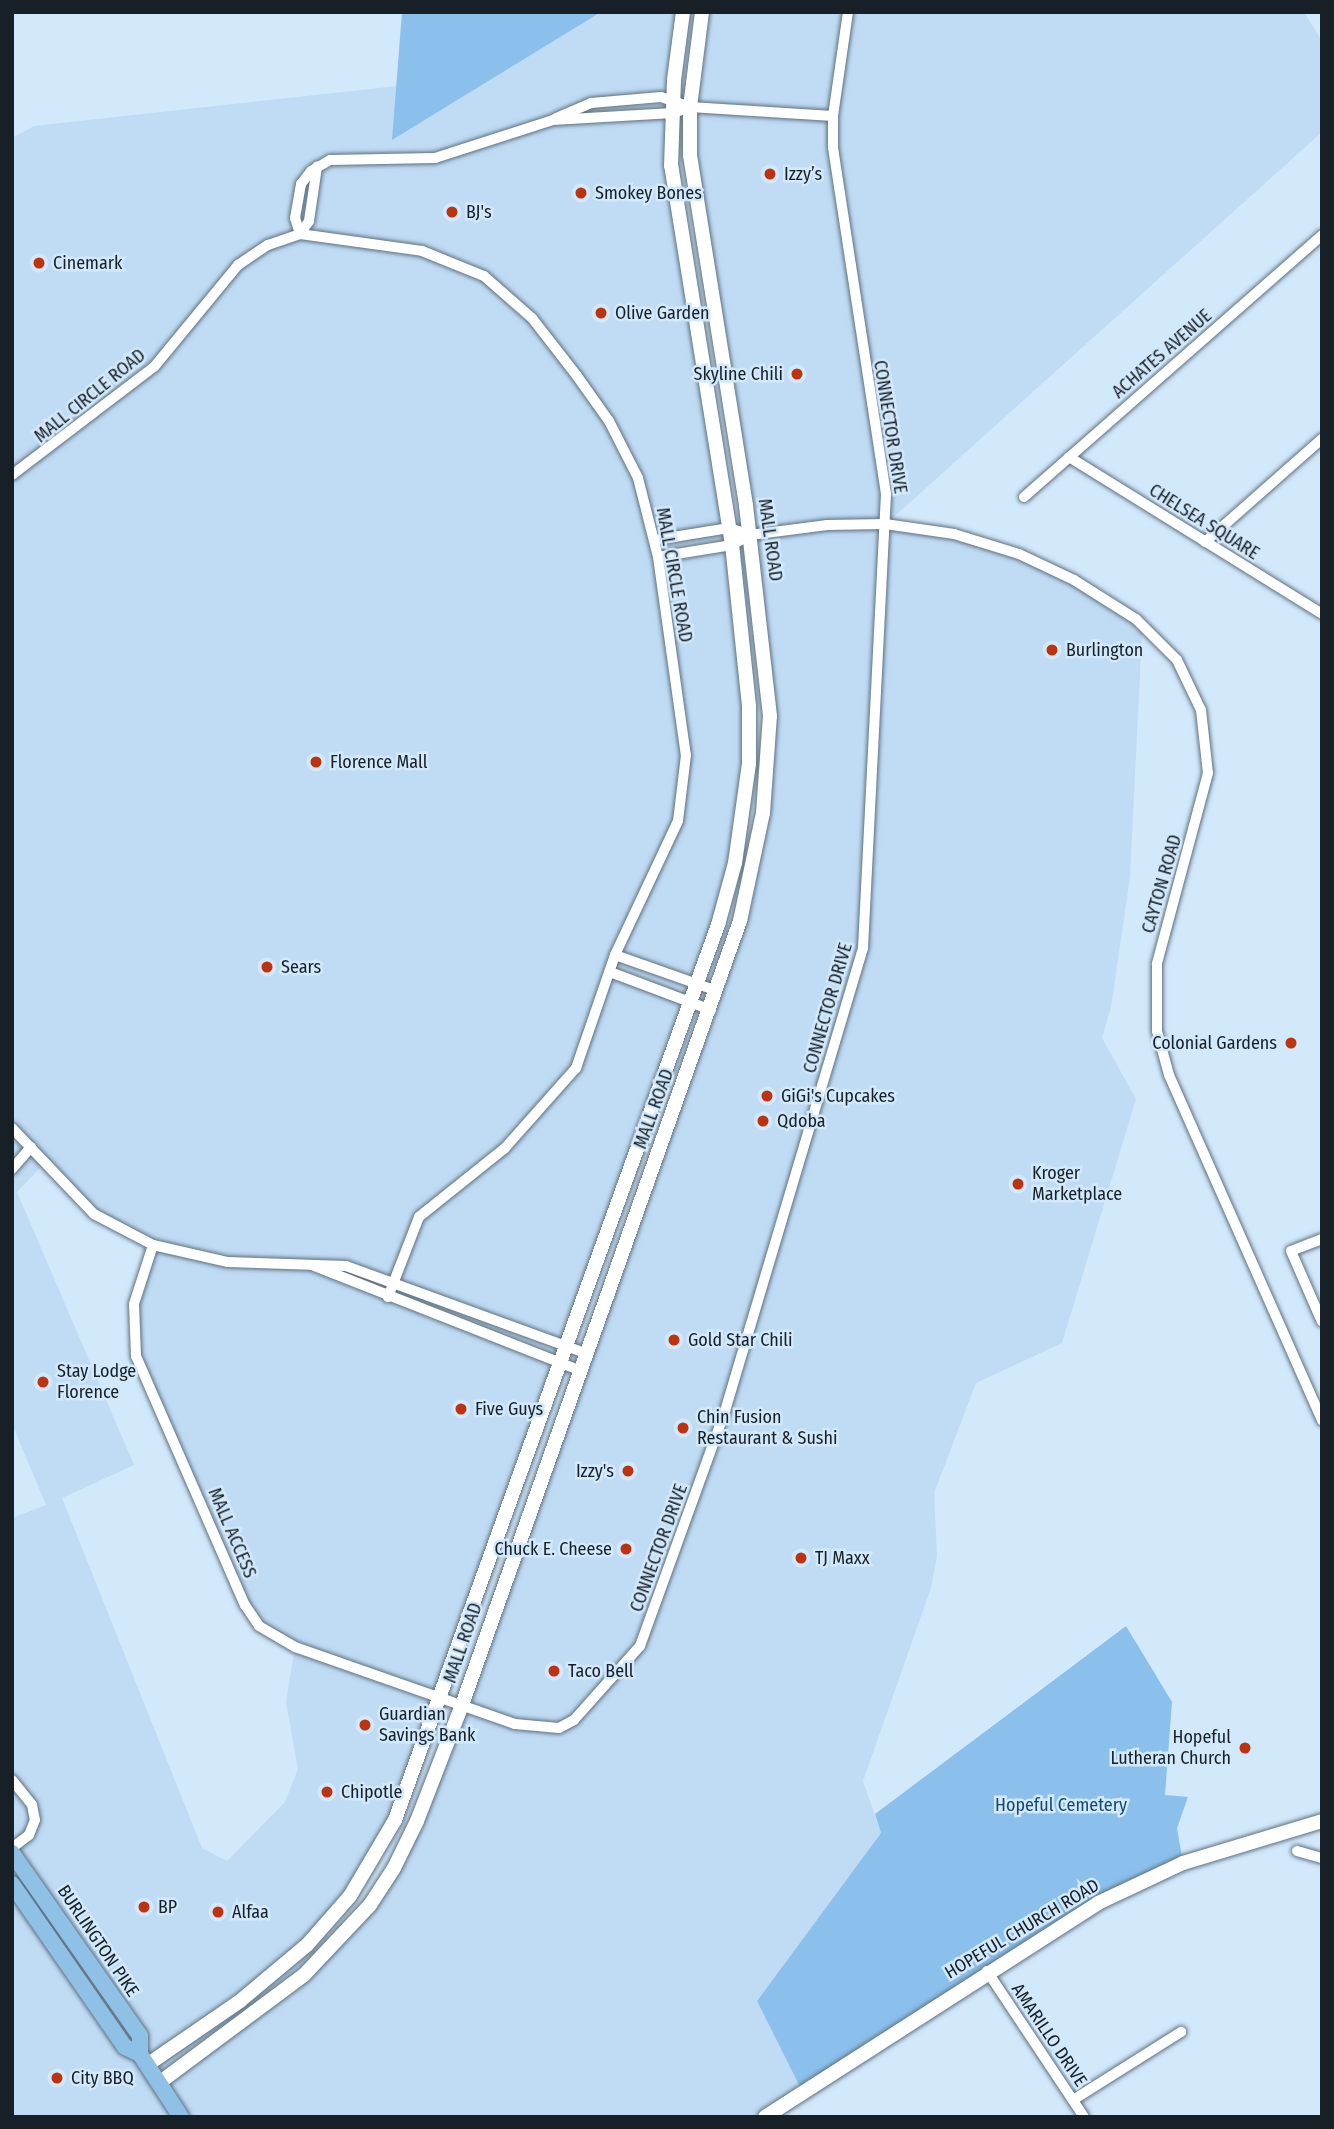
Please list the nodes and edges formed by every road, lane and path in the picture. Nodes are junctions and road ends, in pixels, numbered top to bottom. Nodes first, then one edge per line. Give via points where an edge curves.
1 (683, 12) edge
2 (702, 12) edge
3 (848, 12) edge
4 (673, 106) junction
5 (690, 107) junction
6 (832, 116) junction
7 (553, 120) junction
8 (300, 234) junction
9 (1322, 235) edge
10 (1322, 439) edge
11 (1069, 457) junction
12 (12, 475) edge
13 (1024, 497) dead end
14 (885, 524) junction
15 (729, 528) junction
16 (750, 535) junction
17 (655, 540) junction
18 (1205, 542) junction
19 (732, 545) junction
20 (659, 557) junction
21 (1322, 614) edge
22 (615, 955) junction
23 (610, 972) junction
24 (697, 984) junction
25 (717, 991) junction
26 (690, 1002) junction
27 (711, 1010) junction
28 (12, 1128) edge
29 (31, 1147) junction
30 (12, 1169) edge
31 (1322, 1239) edge
32 (153, 1245) junction
33 (309, 1263) junction
34 (393, 1283) junction
35 (388, 1297) junction
36 (1322, 1322) edge
37 (566, 1346) junction
38 (585, 1353) junction
39 (560, 1363) junction
40 (579, 1370) junction
41 (1322, 1421) edge
42 (443, 1698) junction
43 (462, 1705) junction
44 (12, 1780) edge
45 (1322, 1821) edge
46 (12, 1848) edge
47 (1297, 1851) dead end
48 (12, 1853) edge
49 (1322, 1858) edge
50 (14, 1887) edge
51 (987, 1971) junction
52 (1181, 2032) dead end
53 (143, 2060) junction
54 (159, 2083) junction
55 (1073, 2100) junction
56 (181, 2117) edge
57 (765, 2117) edge
58 (1084, 2117) edge

1 - 4 main road, MALL ROAD
2 - 5 main road, MALL ROAD
3 - 6 street, CONNECTOR DRIVE
4 - 5 street
4 - 7 street
4 - 7 street via 607,100 574,107
4 - 15 main road, MALL ROAD via 675,203
5 - 6 street
5 - 16 main road, MALL ROAD via 690,155 701,244
6 - 14 street, CONNECTOR DRIVE via 846,248 885,483
7 - 8 street via 435,158 341,159 317,167 309,221
8 - 12 street, MALL CIRCLE ROAD via 268,245 238,265 154,367
8 - 17 street, MALL CIRCLE ROAD via 445,257 484,276 512,298 609,421 638,478
9 - 11 street, ACHATES AVENUE
10 - 18 street
11 - 13 street, ACHATES AVENUE
11 - 18 street, CHELSEA SQUARE
14 - 16 street, CAYTON ROAD via 827,525
14 - 41 street, CAYTON ROAD via 984,541 1074,580 1150,630 1177,660 1195,690 1207,732 1208,774 1157,964 1157,1031 1172,1081
14 - 43 street, CONNECTOR DRIVE via 863,948 725,1411 631,1660 574,1720 559,1728 515,1724
15 - 16 street
15 - 17 street
15 - 19 main road, MALL ROAD
16 - 19 street
16 - 25 main road, MALL ROAD via 767,659 767,767 754,865
17 - 20 street, MALL CIRCLE ROAD
18 - 21 street, CHELSEA SQUARE
19 - 20 street
19 - 24 main road, MALL ROAD via 746,648 749,764 735,863
20 - 22 street, MALL CIRCLE ROAD via 686,778 672,839 638,900
22 - 23 street, MALL CIRCLE ROAD
22 - 24 street
23 - 26 street
23 - 34 street, MALL CIRCLE ROAD via 587,1045 560,1091 505,1148 419,1217
24 - 25 street
24 - 26 main road, MALL ROAD
25 - 27 main road, MALL ROAD
26 - 27 street
26 - 37 main road, MALL ROAD
27 - 38 main road, MALL ROAD
28 - 29 street
29 - 30 street
29 - 32 street via 94,1214
31 - 36 street via 1291,1251
32 - 33 street via 232,1262
32 - 42 street, MALL ACCESS via 134,1304 136,1356 254,1621 295,1647
33 - 34 street via 346,1266
33 - 35 street
34 - 35 street, MALL CIRCLE ROAD
34 - 37 street
35 - 39 street
37 - 38 street
37 - 39 main road, MALL ROAD
38 - 40 main road, MALL ROAD
39 - 40 street
39 - 42 main road, MALL ROAD
40 - 43 main road, MALL ROAD
42 - 43 street, MALL ACCESS
42 - 53 main road, MALL ROAD via 395,1820 337,1912 281,1968
43 - 54 main road, MALL ROAD via 418,1821 370,1905 304,1975
44 - 46 street via 32,1805 35,1820 29,1835
45 - 51 main road, HOPEFUL CHURCH ROAD via 1183,1863 1070,1919
47 - 49 street
48 - 53 main road, BURLINGTON PIKE via 140,2036
50 - 53 main road, BURLINGTON PIKE via 125,2047
51 - 55 street, AMARILLO DRIVE
51 - 57 main road, HOPEFUL CHURCH ROAD
52 - 55 street
53 - 54 main road, BURLINGTON PIKE
54 - 56 main road, BURLINGTON PIKE
55 - 58 street, AMARILLO DRIVE

